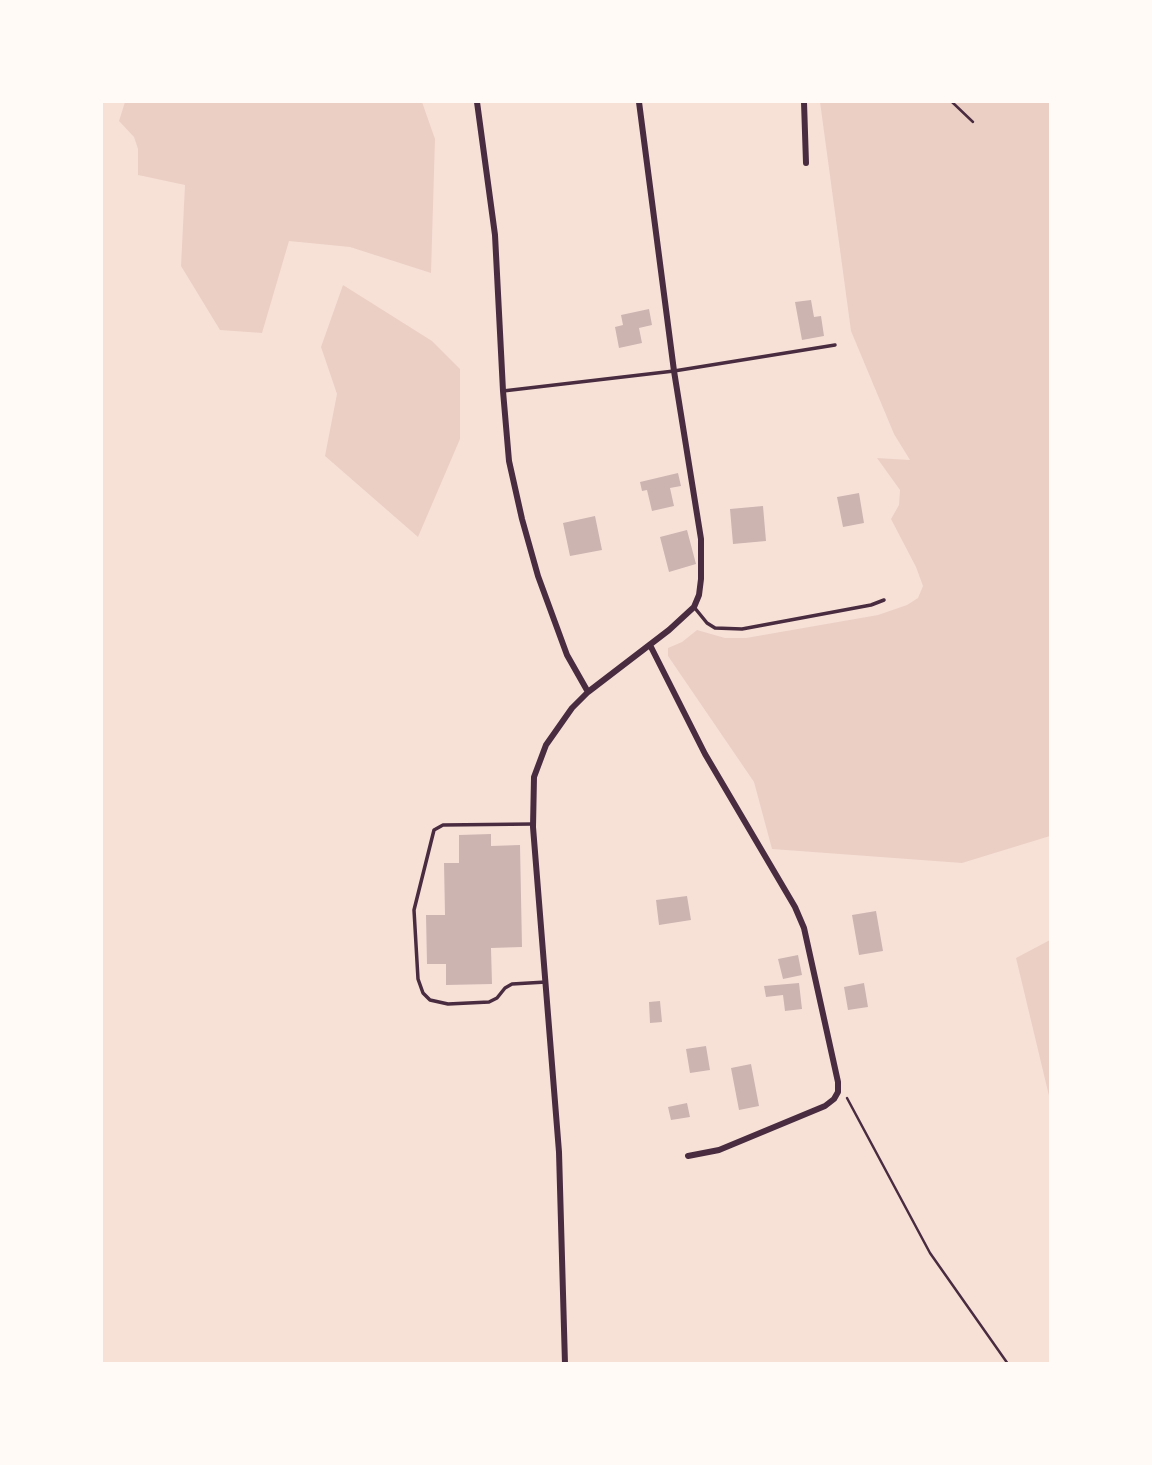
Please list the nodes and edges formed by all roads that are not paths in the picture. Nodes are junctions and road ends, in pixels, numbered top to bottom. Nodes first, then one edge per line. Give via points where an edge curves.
1 (477, 102) edge
2 (639, 102) edge
3 (803, 102) edge
4 (806, 163) dead end
5 (835, 345) dead end
6 (674, 371) junction
7 (503, 391) junction
8 (884, 600) dead end
9 (694, 607) junction
10 (650, 645) junction
11 (589, 691) junction
12 (533, 824) junction
13 (546, 982) junction
14 (688, 1156) dead end
15 (565, 1363) edge

1 - 7 street via 495,235
2 - 6 street
3 - 4 street
5 - 6 lane
6 - 7 lane
6 - 9 street via 701,539 701,579
7 - 11 street via 509,461 538,576 567,655
8 - 9 lane via 742,629 715,628
9 - 10 street
10 - 11 street
10 - 14 street via 705,754 804,928 838,1082 838,1092 825,1105 719,1150
11 - 12 street via 559,722 539,760
12 - 13 street
12 - 13 lane via 443,825 434,830 414,910 418,979 429,1000 448,1004 489,1002 512,984
13 - 15 street via 559,1152

